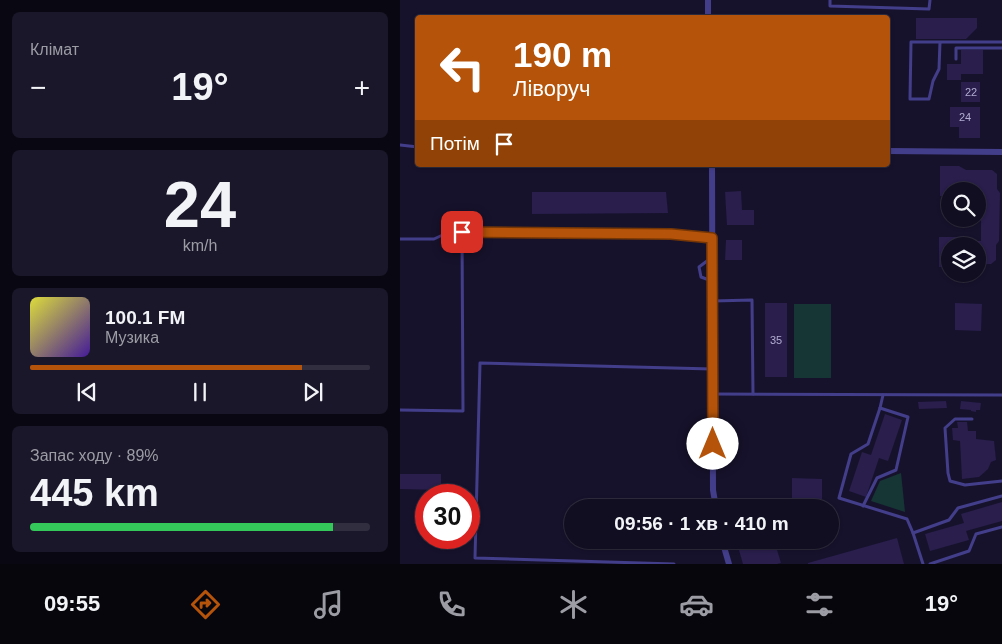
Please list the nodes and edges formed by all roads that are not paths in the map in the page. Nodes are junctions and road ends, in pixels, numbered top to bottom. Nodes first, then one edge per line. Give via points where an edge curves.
1 (708, 0) edge
2 (830, 0) edge
3 (930, 0) edge
4 (708, 15) edge
5 (940, 42) junction
6 (1002, 42) edge
7 (1002, 48) edge
8 (956, 59) dead end
9 (400, 145) edge
10 (415, 147) edge
11 (890, 151) edge
12 (1002, 152) edge
13 (712, 167) edge
14 (462, 232) junction
15 (712, 238) junction
16 (400, 239) edge
17 (712, 257) junction
18 (712, 281) junction
19 (712, 301) junction
20 (712, 369) junction
21 (713, 394) junction
22 (753, 394) junction
23 (882, 395) junction
24 (1002, 395) edge
25 (880, 408) junction
26 (400, 410) edge
27 (972, 419) dead end
28 (1002, 481) edge
29 (1002, 496) edge
30 (714, 499) edge
31 (863, 506) junction
32 (1002, 527) edge
33 (913, 533) junction
34 (724, 549) edge
35 (674, 564) edge
36 (728, 564) edge
37 (923, 564) edge
38 (930, 564) edge

1 - 4 street
2 - 3 lane via 830,6 929,9
5 - 5 lane via 910,42 910,99 929,99 939,69
5 - 6 lane
7 - 8 lane via 956,48
9 - 10 lane
11 - 12 street
13 - 15 street
14 - 15 lane via 671,234
14 - 16 lane via 450,232 434,239
14 - 26 lane via 462,411
15 - 17 street
17 - 18 street
17 - 18 lane via 699,266 701,277
18 - 19 street
19 - 20 street
19 - 22 lane via 752,300
20 - 21 street
20 - 35 lane via 480,363 475,558
21 - 22 lane
21 - 30 street
22 - 23 lane
23 - 24 lane
23 - 25 lane
25 - 31 lane via 868,444 851,454 839,498
25 - 31 lane via 908,417 896,470 877,478
27 - 28 lane via 955,419 945,428 950,481 964,486
29 - 33 lane via 958,508 949,520
31 - 33 lane via 907,519
32 - 38 lane via 976,534 969,551
33 - 37 lane
34 - 36 street

